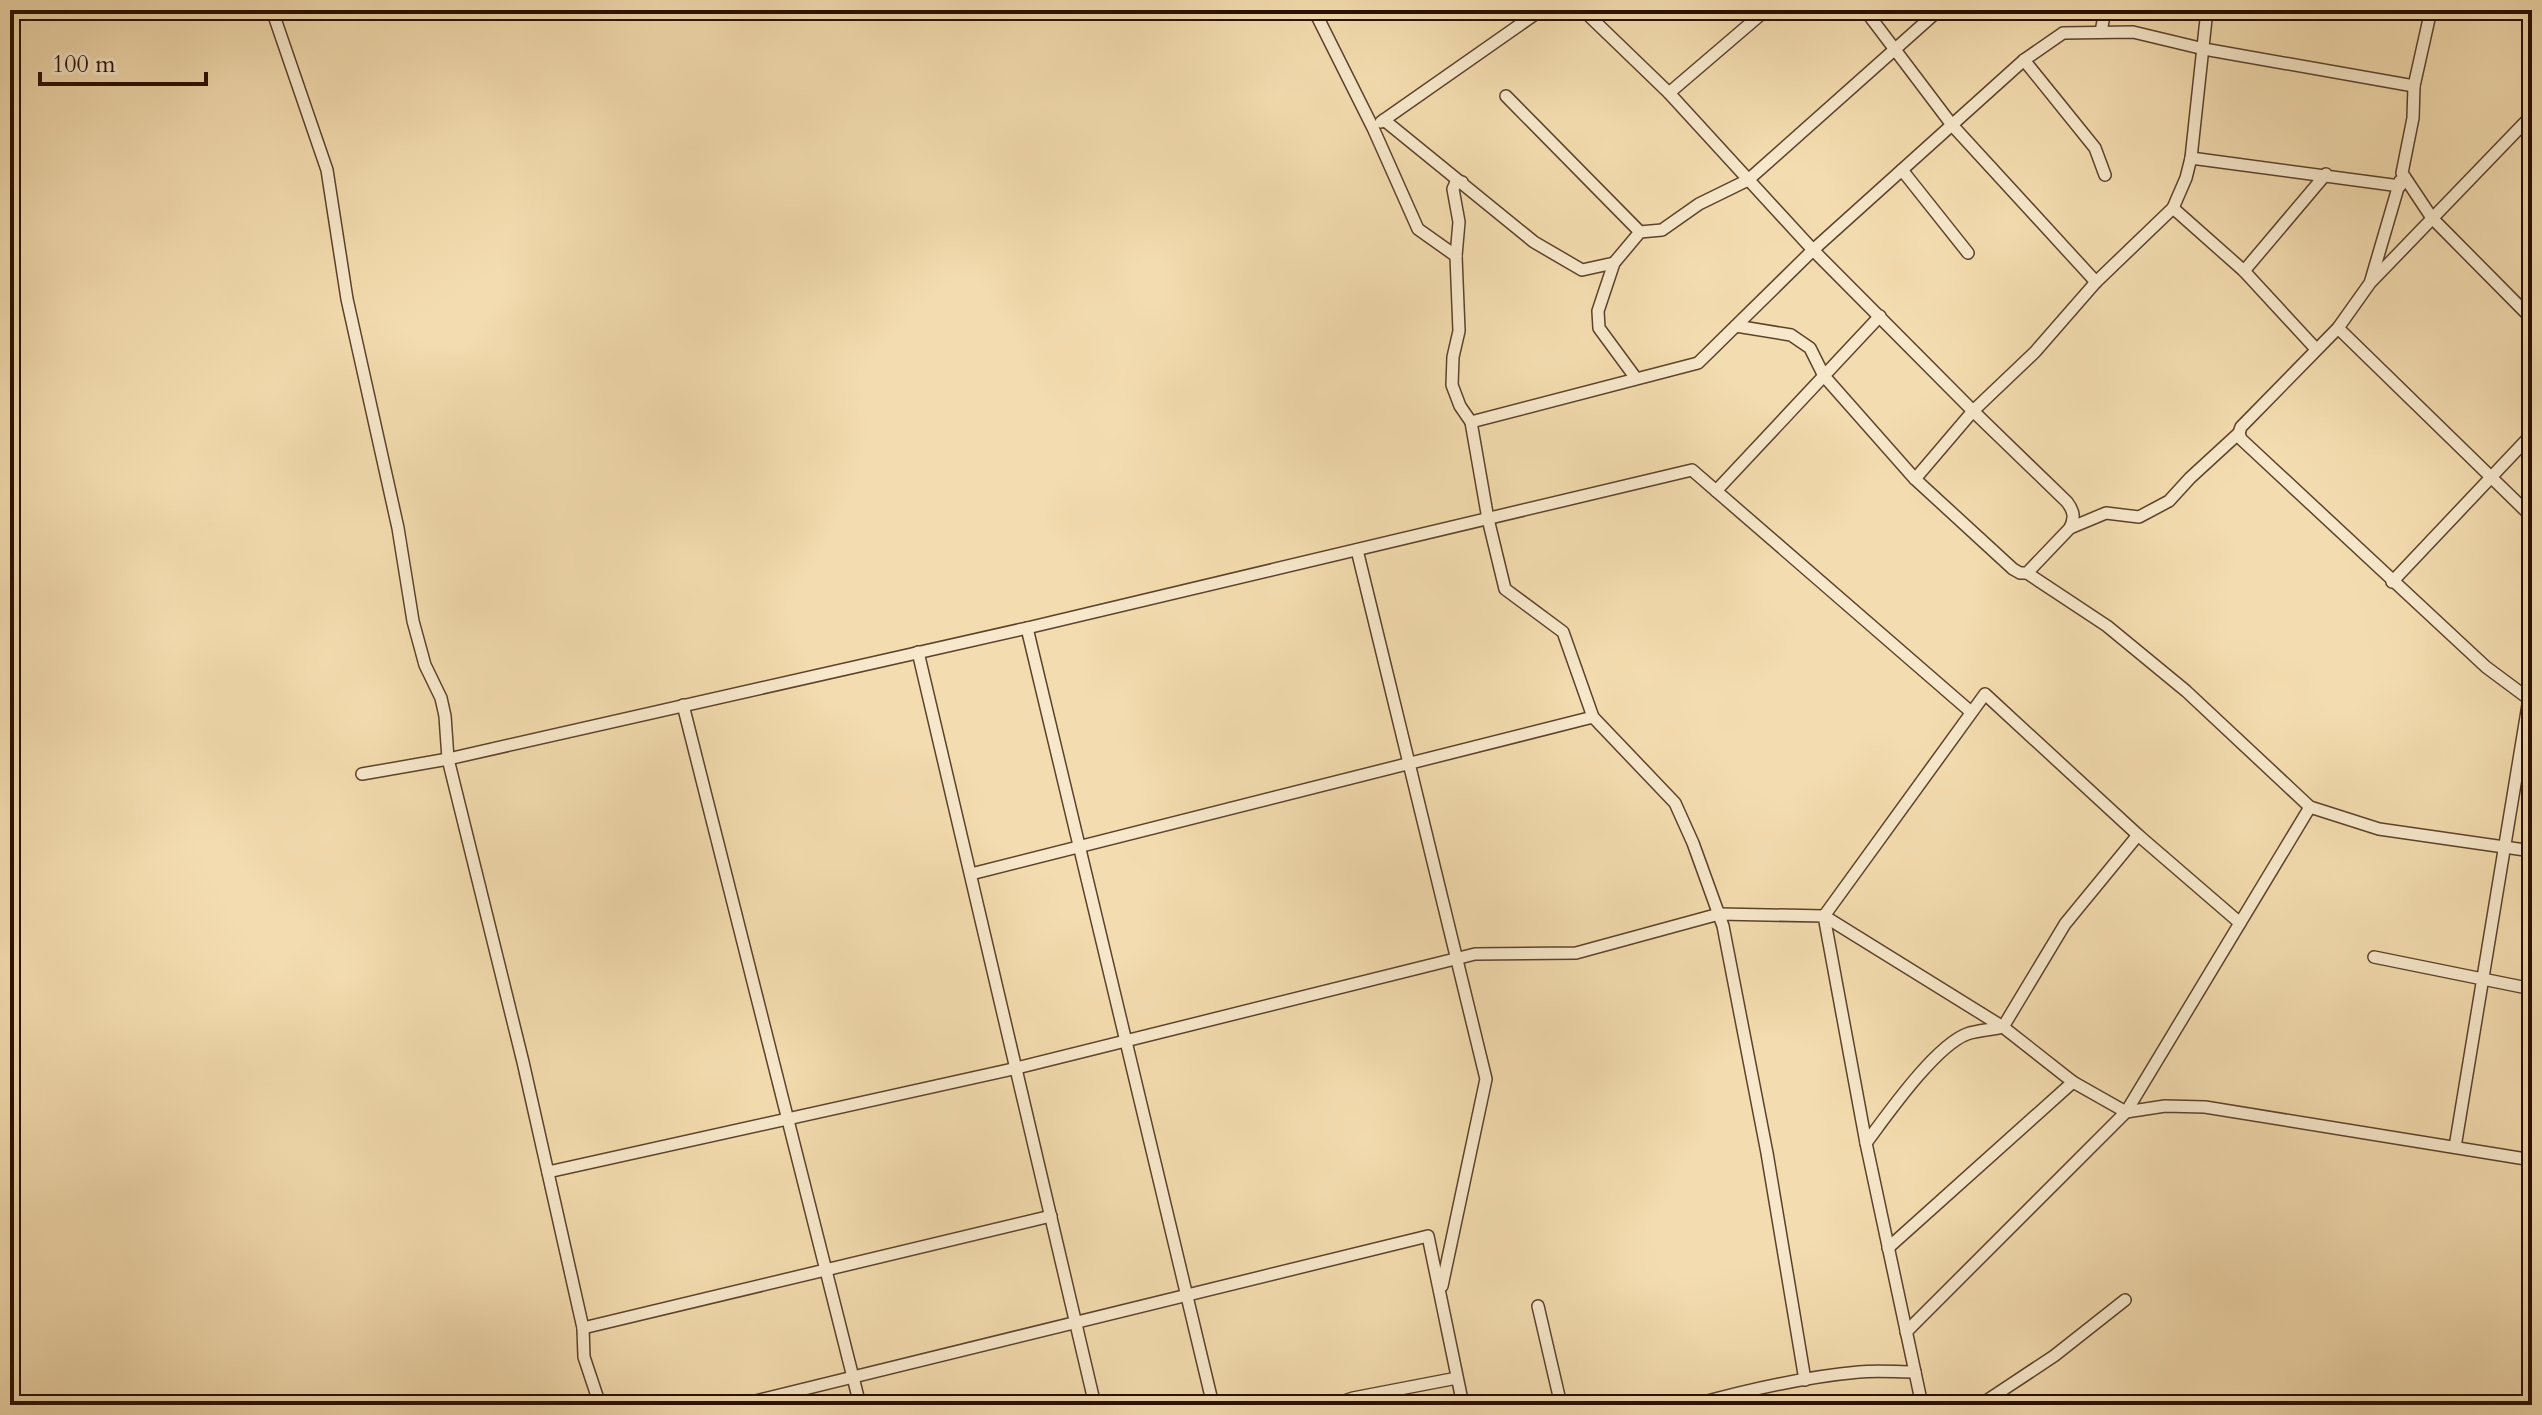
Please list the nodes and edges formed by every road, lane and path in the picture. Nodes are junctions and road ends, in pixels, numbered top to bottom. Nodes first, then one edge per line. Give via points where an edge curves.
1 (272, 10) edge
2 (1314, 10) edge
3 (1541, 10) edge
4 (1583, 10) edge
5 (1766, 10) edge
6 (1865, 10) edge
7 (1939, 10) edge
8 (2105, 10) edge
9 (2207, 10) edge
10 (2431, 10) edge
11 (2101, 32) junction
12 (1896, 49) junction
13 (2204, 49) junction
14 (2024, 60) junction
15 (2414, 86) junction
16 (1669, 93) junction
17 (1506, 96) dead end
18 (2532, 115) edge
19 (1384, 120) junction
20 (1952, 125) junction
21 (1373, 128) junction
22 (2191, 158) junction
23 (1902, 170) junction
24 (2402, 173) junction
25 (2326, 174) junction
26 (2105, 175) dead end
27 (1748, 180) junction
28 (1462, 182) junction
29 (2400, 186) junction
30 (2173, 208) junction
31 (2432, 218) junction
32 (1640, 232) junction
33 (1813, 250) junction
34 (1968, 253) dead end
35 (1456, 256) junction
36 (1614, 263) junction
37 (2244, 271) junction
38 (2096, 282) junction
39 (2370, 283) junction
40 (1880, 316) junction
41 (2532, 319) edge
42 (1736, 326) junction
43 (2338, 328) junction
44 (2316, 349) junction
45 (1824, 376) junction
46 (1635, 377) junction
47 (1973, 411) junction
48 (1471, 422) junction
49 (2239, 433) junction
50 (2532, 434) edge
51 (2490, 478) junction
52 (1915, 479) junction
53 (1716, 491) junction
54 (2532, 517) edge
55 (1488, 519) junction
56 (2070, 528) junction
57 (1357, 550) junction
58 (2027, 573) junction
59 (2392, 582) junction
60 (1027, 628) junction
61 (918, 652) junction
62 (2530, 698) edge
63 (683, 705) junction
64 (1971, 712) junction
65 (1593, 717) junction
66 (448, 759) junction
67 (1409, 764) junction
68 (362, 774) dead end
69 (2310, 807) junction
70 (2138, 835) junction
71 (1079, 846) junction
72 (2504, 847) junction
73 (2532, 851) edge
74 (971, 874) junction
75 (1719, 914) junction
76 (1824, 916) junction
77 (2240, 923) junction
78 (2374, 957) dead end
79 (1456, 958) junction
80 (2482, 980) junction
81 (2532, 989) edge
82 (2003, 1027) junction
83 (1125, 1039) junction
84 (1017, 1068) junction
85 (2073, 1082) junction
86 (2126, 1112) junction
87 (788, 1119) junction
88 (1866, 1143) junction
89 (2455, 1147) junction
90 (2532, 1160) edge
91 (548, 1172) junction
92 (1051, 1216) junction
93 (1888, 1248) junction
94 (826, 1270) junction
95 (1441, 1291) junction
96 (1187, 1295) junction
97 (2125, 1300) dead end
98 (1538, 1306) dead end
99 (1076, 1323) junction
100 (583, 1328) junction
101 (1906, 1332) junction
102 (1915, 1372) junction
103 (853, 1377) junction
104 (1457, 1378) junction
105 (1805, 1380) junction
106 (780, 1400) edge
107 (2000, 1400) edge
108 (600, 1405) edge
109 (739, 1405) edge
110 (860, 1405) edge
111 (1095, 1405) edge
112 (1213, 1405) edge
113 (1333, 1405) edge
114 (1463, 1405) edge
115 (1561, 1405) edge
116 (1693, 1405) edge
117 (1922, 1405) edge
118 (1980, 1405) edge

1 - 66 street via 327,170 347,299 413,621 441,698
2 - 21 street
3 - 19 street
4 - 16 street
5 - 16 street
6 - 12 street
7 - 12 street
8 - 11 street
9 - 13 street
10 - 15 street
11 - 13 street via 2133,32
11 - 14 street via 2063,33
12 - 20 street
12 - 27 street
13 - 15 street
13 - 22 street
14 - 20 street
14 - 26 street via 2095,148
15 - 24 street
16 - 27 street
17 - 32 street
18 - 31 street
19 - 21 street
19 - 28 street
20 - 23 street
20 - 38 street
21 - 35 street via 1418,229
22 - 25 street
22 - 30 street
23 - 33 street
23 - 34 street
24 - 29 street
24 - 31 street
25 - 29 street
25 - 37 street
27 - 32 street via 1662,230
27 - 33 street
28 - 35 street via 1453,189 1459,222
28 - 36 street via 1534,242 1582,270
29 - 39 street
30 - 37 street
30 - 38 street
31 - 39 street
31 - 41 street
32 - 36 street
33 - 40 street
33 - 42 street
35 - 48 street via 1459,331 1452,385
36 - 46 street via 1598,311 1599,328
37 - 44 street
38 - 47 street via 2035,352
39 - 43 street
40 - 45 street
40 - 47 street
42 - 45 street via 1791,335 1810,348
42 - 46 street via 1698,363
43 - 44 street
43 - 51 street
44 - 49 street
45 - 52 street
45 - 53 street
46 - 48 street
47 - 52 street
47 - 56 street via 2067,502 2073,510
48 - 55 street
49 - 56 street via 2169,501 2150,512 2133,518 2098,514
49 - 59 street
50 - 51 street
51 - 54 street
51 - 59 street
52 - 58 street via 2013,569
53 - 55 street via 1692,470
53 - 64 street
55 - 57 street
55 - 65 street via 1505,589 1563,632
56 - 58 street
57 - 60 street
57 - 67 street
58 - 69 street via 2107,626 2186,691
59 - 62 street via 2486,667
60 - 61 street
60 - 71 street
61 - 63 street
61 - 74 street
62 - 72 street
63 - 66 street
63 - 87 street
64 - 70 street via 1985,694
64 - 76 street
65 - 67 street
65 - 75 street via 1675,803
66 - 68 street
66 - 91 street
67 - 71 street
67 - 79 street
69 - 72 street via 2379,829
69 - 77 street
70 - 77 street
70 - 82 street via 2065,924
71 - 74 street
71 - 83 street
72 - 73 street
72 - 80 street
74 - 84 street
75 - 76 street
75 - 79 street via 1576,953
75 - 105 street
76 - 82 street
76 - 88 street
77 - 86 street
78 - 80 street
79 - 83 street
79 - 95 street via 1486,1079
80 - 81 street
80 - 89 street
82 - 85 street
82 - 88 street via 1966,1034 1946,1048
83 - 84 street
83 - 96 street
84 - 87 street
84 - 92 street
85 - 86 street
85 - 93 street
86 - 89 street via 2205,1107
86 - 101 street
87 - 91 street
87 - 94 street
88 - 93 street
89 - 90 street
91 - 100 street
92 - 94 street
92 - 99 street
93 - 101 street
94 - 100 street
94 - 103 street
95 - 96 street via 1428,1236
95 - 104 street
96 - 99 street
96 - 112 street
97 - 107 street
98 - 115 street
99 - 103 street
99 - 111 street
100 - 108 street via 584,1357
101 - 102 street
102 - 105 street
102 - 117 street
103 - 106 street
103 - 110 street
104 - 113 street
104 - 114 street
105 - 116 street
106 - 109 street
107 - 118 street

